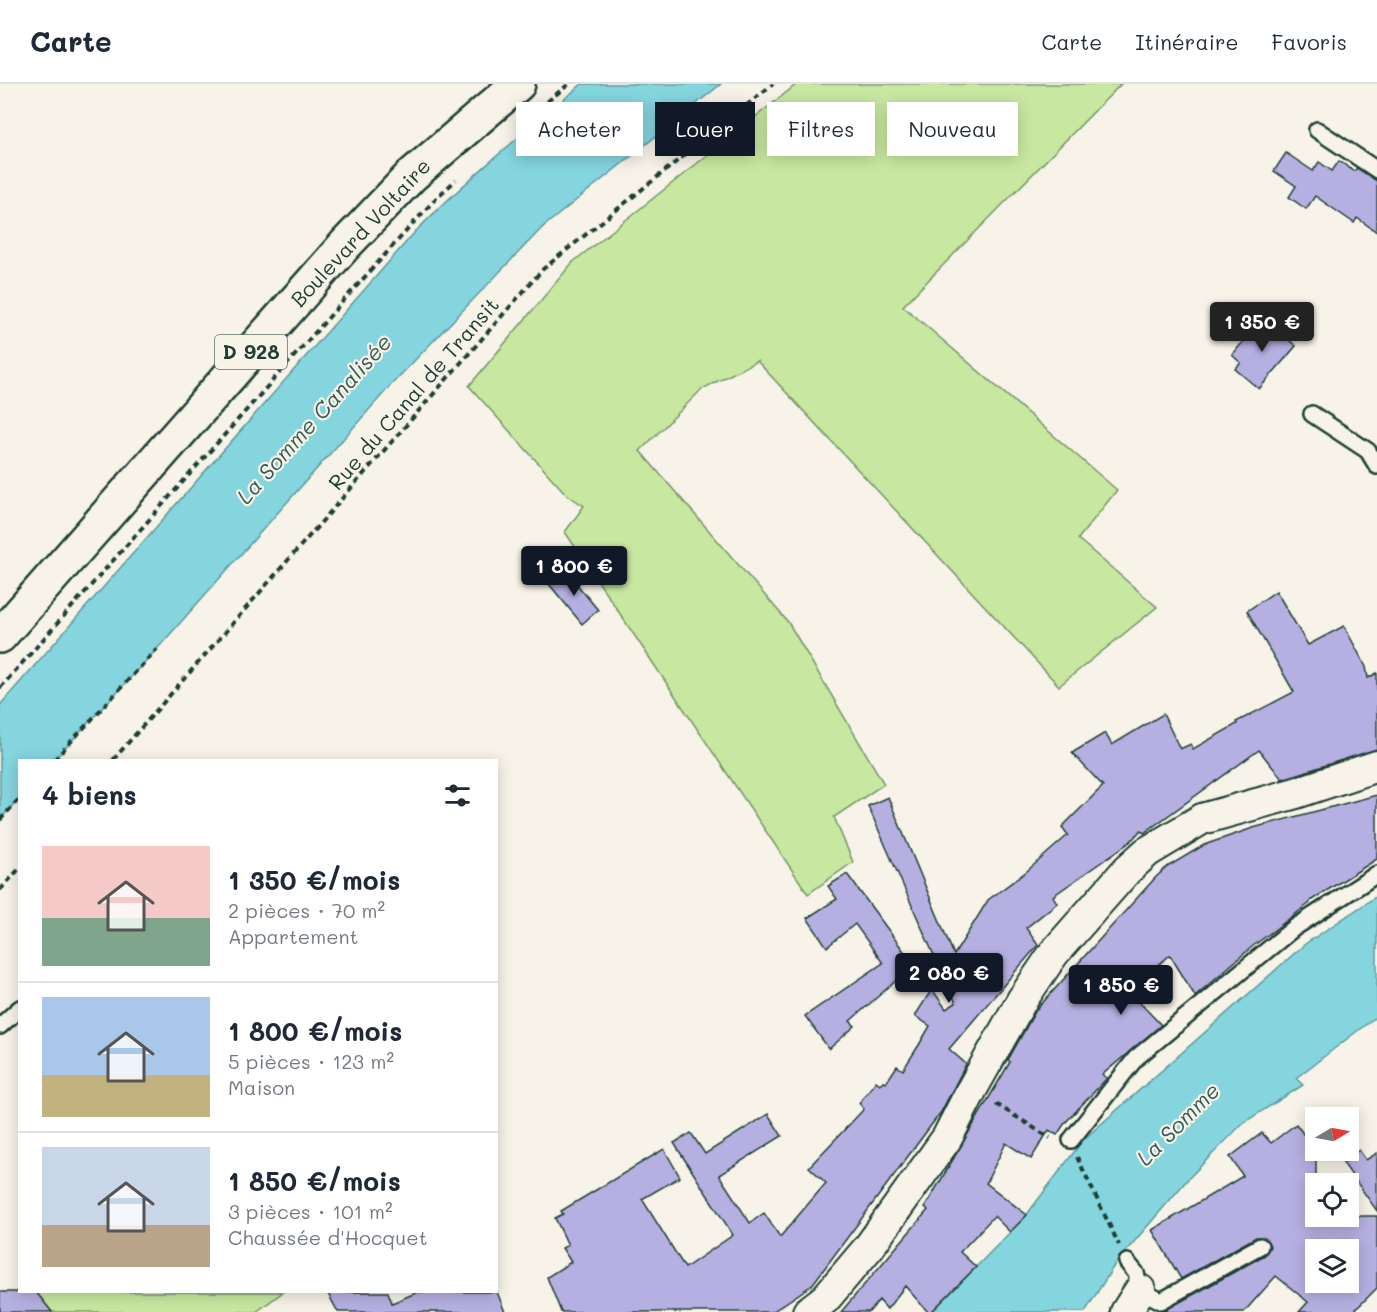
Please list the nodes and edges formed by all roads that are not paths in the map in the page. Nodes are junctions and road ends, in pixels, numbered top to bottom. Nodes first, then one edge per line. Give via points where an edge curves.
1 (518, 84) edge
2 (1317, 130) dead end
3 (1377, 170) edge
4 (1312, 414) dead end
5 (1377, 466) edge
6 (1, 634) edge
7 (1377, 766) edge
8 (1377, 874) edge
9 (18, 1010) edge
10 (0, 1026) edge
11 (1071, 1140) road end
12 (1260, 1246) dead end
13 (1138, 1288) edge
14 (808, 1312) edge

1 - 6 main road, Boulevard Voltaire / D 928 via 411,176 345,245
2 - 3 lane
4 - 5 lane via 1368,451
7 - 14 street via 1202,819 1147,852 1127,870 1054,953 1022,1000 947,1138 869,1246 831,1292
8 - 11 lane via 1294,928 1136,1058
9 - 10 lane
12 - 13 lane

